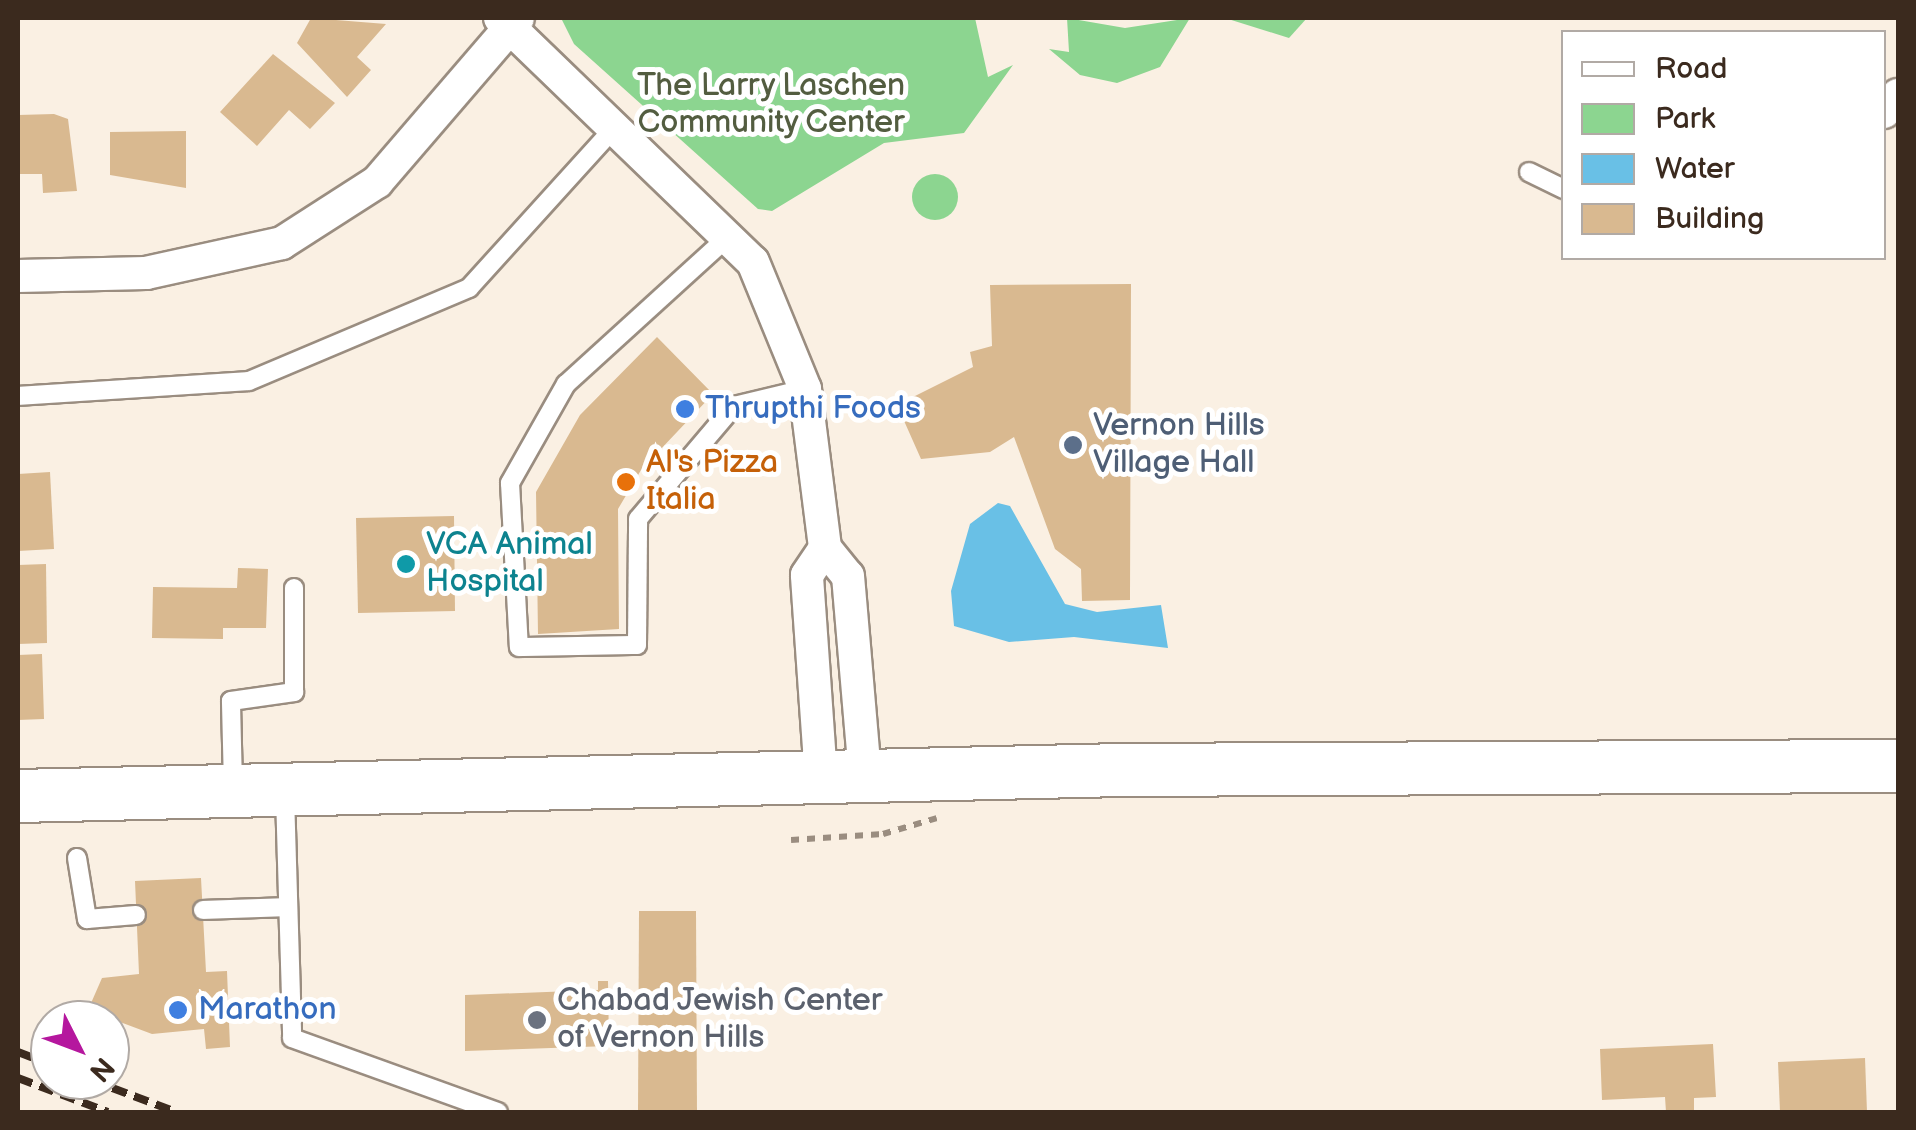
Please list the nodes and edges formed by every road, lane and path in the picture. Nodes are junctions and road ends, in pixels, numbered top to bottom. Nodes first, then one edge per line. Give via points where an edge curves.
1 (509, 21) edge
2 (616, 126) junction
3 (1529, 172) dead end
4 (1561, 188) edge
5 (730, 234) junction
6 (18, 276) edge
7 (805, 389) junction
8 (18, 396) edge
9 (294, 588) dead end
10 (1898, 766) edge
11 (843, 776) junction
12 (285, 790) junction
13 (234, 791) junction
14 (18, 796) edge
15 (76, 858) dead end
16 (288, 907) junction
17 (203, 910) dead end
18 (136, 915) dead end
19 (498, 1112) edge

1 - 2 street
1 - 6 street via 377,182 282,243 146,274
2 - 5 street
2 - 8 lane via 469,288 248,381
3 - 4 lane
5 - 7 street via 780,314
5 - 7 lane via 566,384 510,483 519,647 637,645 638,518 734,406
7 - 11 street via 824,548 848,576
9 - 13 lane via 294,692 231,701
10 - 11 main road
11 - 12 main road
12 - 13 main road
12 - 16 lane
13 - 14 main road
15 - 18 lane via 87,919
16 - 17 lane
16 - 19 lane via 292,1038

